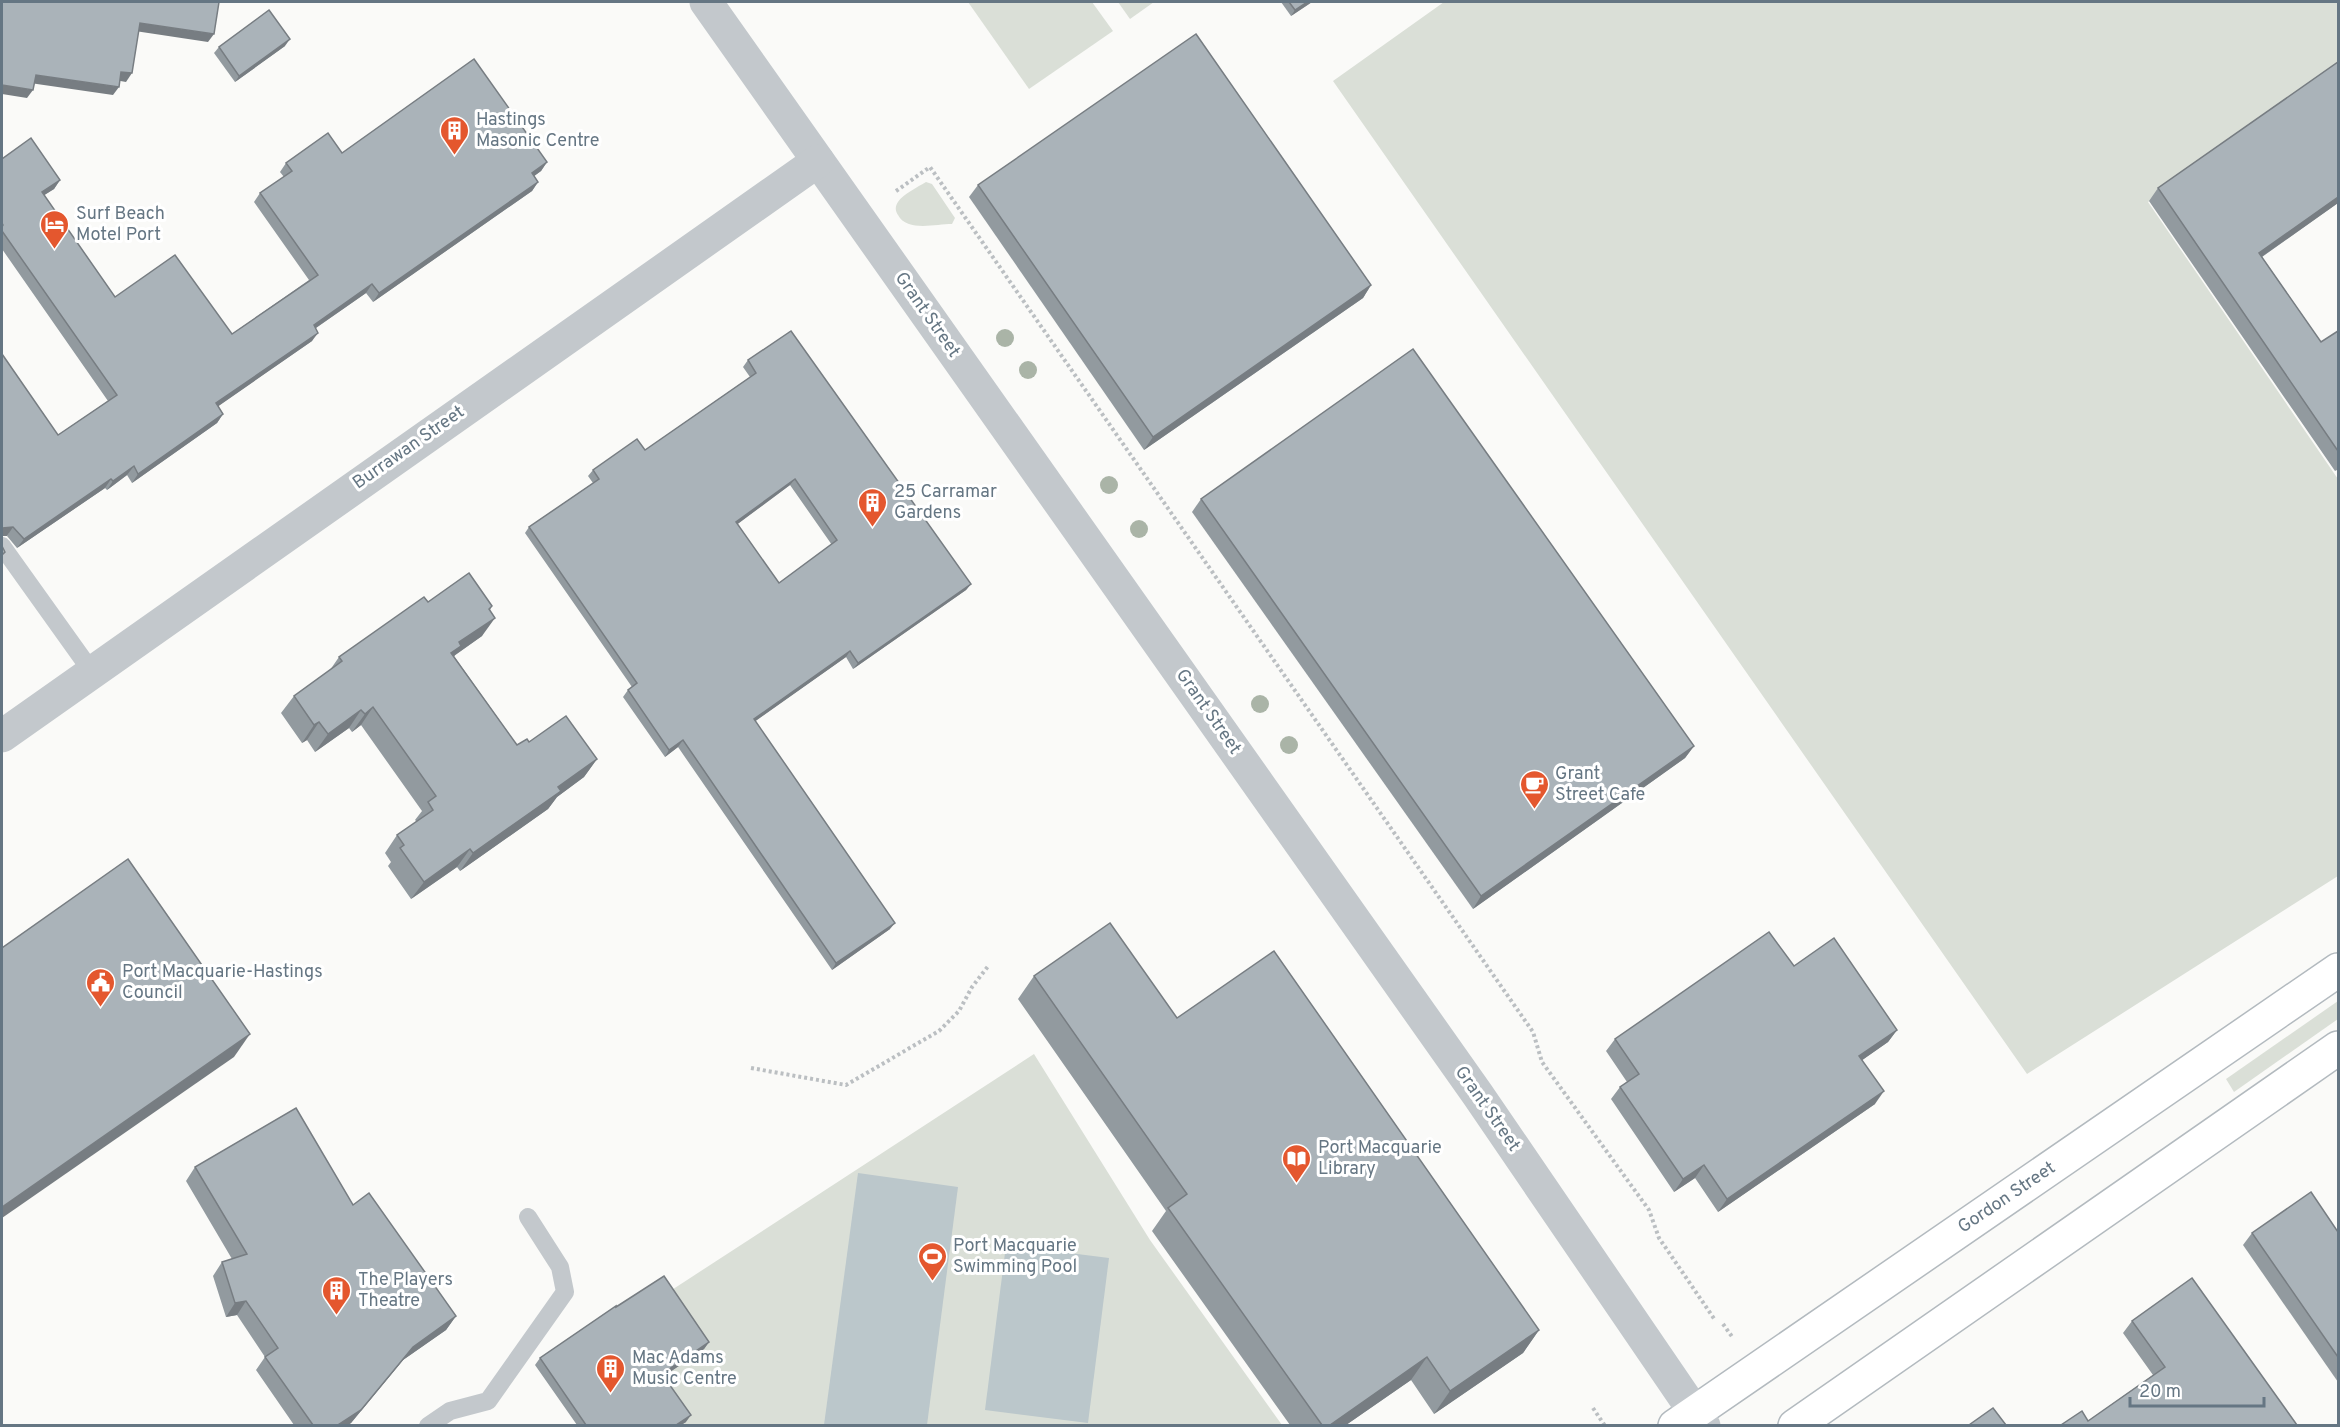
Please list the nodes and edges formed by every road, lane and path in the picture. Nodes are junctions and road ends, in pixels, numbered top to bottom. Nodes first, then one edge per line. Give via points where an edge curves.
1 (706, 2) edge
2 (818, 161) junction
3 (896, 191) dead end
4 (2, 546) edge
5 (92, 672) junction
6 (2, 736) edge
7 (989, 965) dead end
8 (2338, 970) edge
9 (2338, 1048) edge
10 (751, 1068) dead end
11 (528, 1217) dead end
12 (1715, 1320) dead end
13 (1723, 1324) dead end
14 (1733, 1338) dead end
15 (1593, 1408) dead end
16 (1691, 1421) edge
17 (428, 1425) edge
18 (1605, 1425) edge
19 (1795, 1425) edge

1 - 2 street, Grant Street
2 - 5 street, Burrawan Street
2 - 16 street, Grant Street via 1418,1009
3 - 12 path via 930,167 1533,1032 1542,1062 1649,1210 1659,1238
4 - 5 lane
5 - 6 street, Burrawan Street
7 - 10 path via 959,1011 939,1031 846,1085
8 - 16 main road, Gordon Street
9 - 19 main road
11 - 17 lane via 560,1267 565,1292 488,1401 450,1411
13 - 14 path
15 - 18 path

